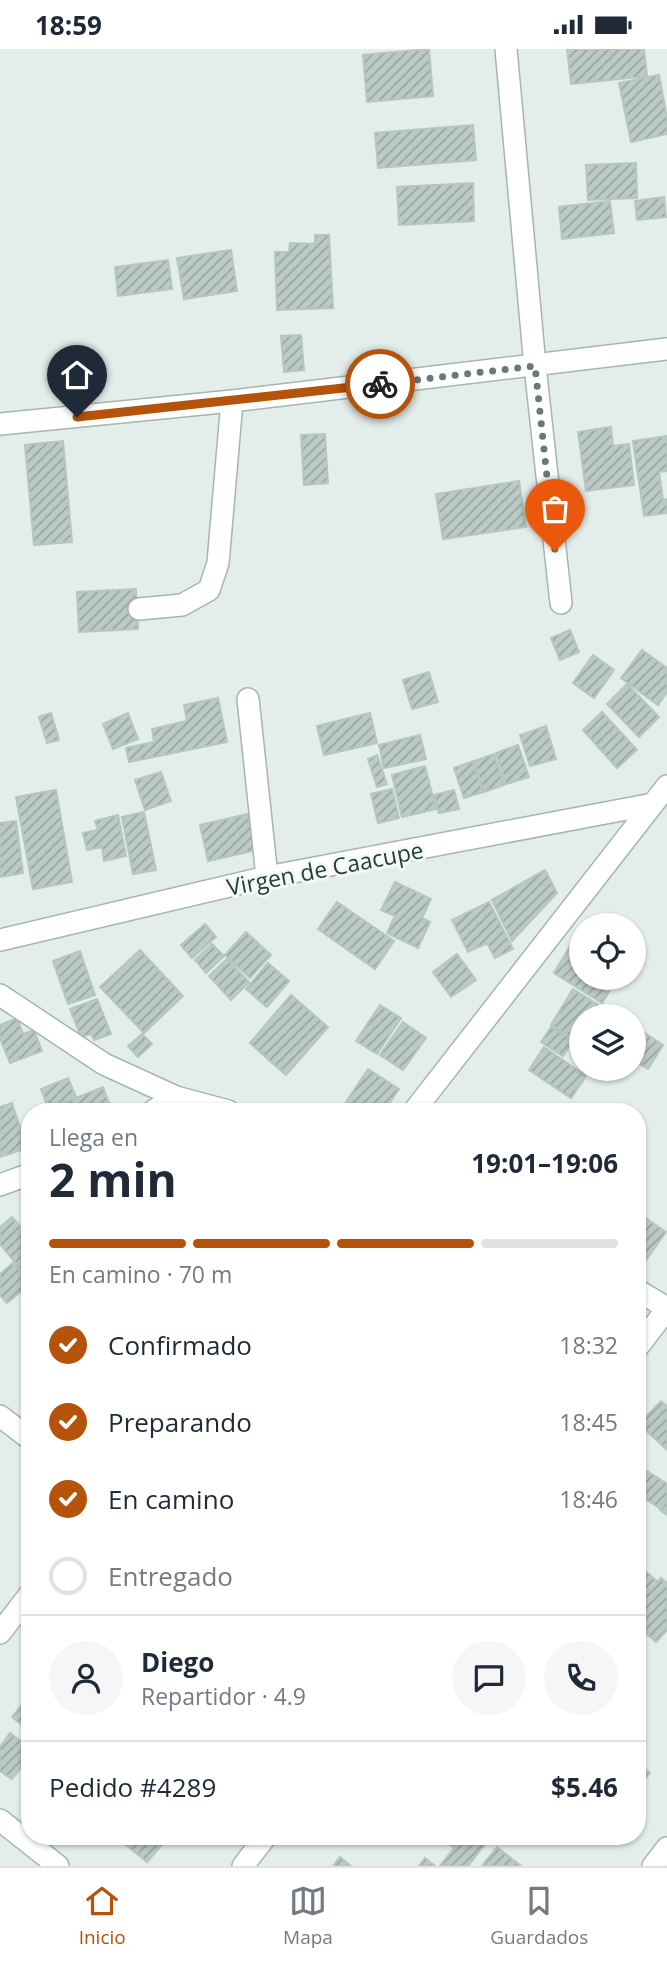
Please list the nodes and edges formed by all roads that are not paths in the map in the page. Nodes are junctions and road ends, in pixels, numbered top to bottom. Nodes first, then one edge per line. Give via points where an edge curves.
1 (506, 49) edge
2 (667, 349) edge
3 (535, 366) junction
4 (232, 401) junction
5 (0, 424) edge
6 (561, 603) dead end
7 (139, 609) dead end
8 (248, 699) dead end
9 (667, 786) edge
10 (653, 804) junction
11 (267, 877) junction
12 (0, 940) edge
13 (0, 995) edge
14 (176, 1097) junction
15 (166, 1103) edge
16 (198, 1103) edge
17 (420, 1103) edge
18 (21, 1177) edge
19 (0, 1185) edge
20 (646, 1295) edge
21 (667, 1308) edge
22 (646, 1336) edge
23 (0, 1416) edge
24 (21, 1432) edge
25 (21, 1606) edge
26 (0, 1633) edge
27 (0, 1820) edge
28 (21, 1837) edge
29 (32, 1845) edge
30 (260, 1845) edge
31 (667, 1848) edge
32 (58, 1866) edge
33 (243, 1866) edge
34 (653, 1866) edge

1 - 3 street
2 - 3 street
3 - 4 street
3 - 6 street
4 - 5 street
4 - 7 street via 218,563 209,590 182,605
8 - 11 street
9 - 10 street
10 - 11 street, Virgen de Caacupe
10 - 17 street
11 - 12 street, Virgen de Caacupe
13 - 14 street via 104,1064
14 - 15 street
14 - 16 street
18 - 19 street
20 - 21 street
21 - 22 street
23 - 24 street
25 - 26 street
27 - 28 street
29 - 32 street
30 - 33 street
31 - 34 street

